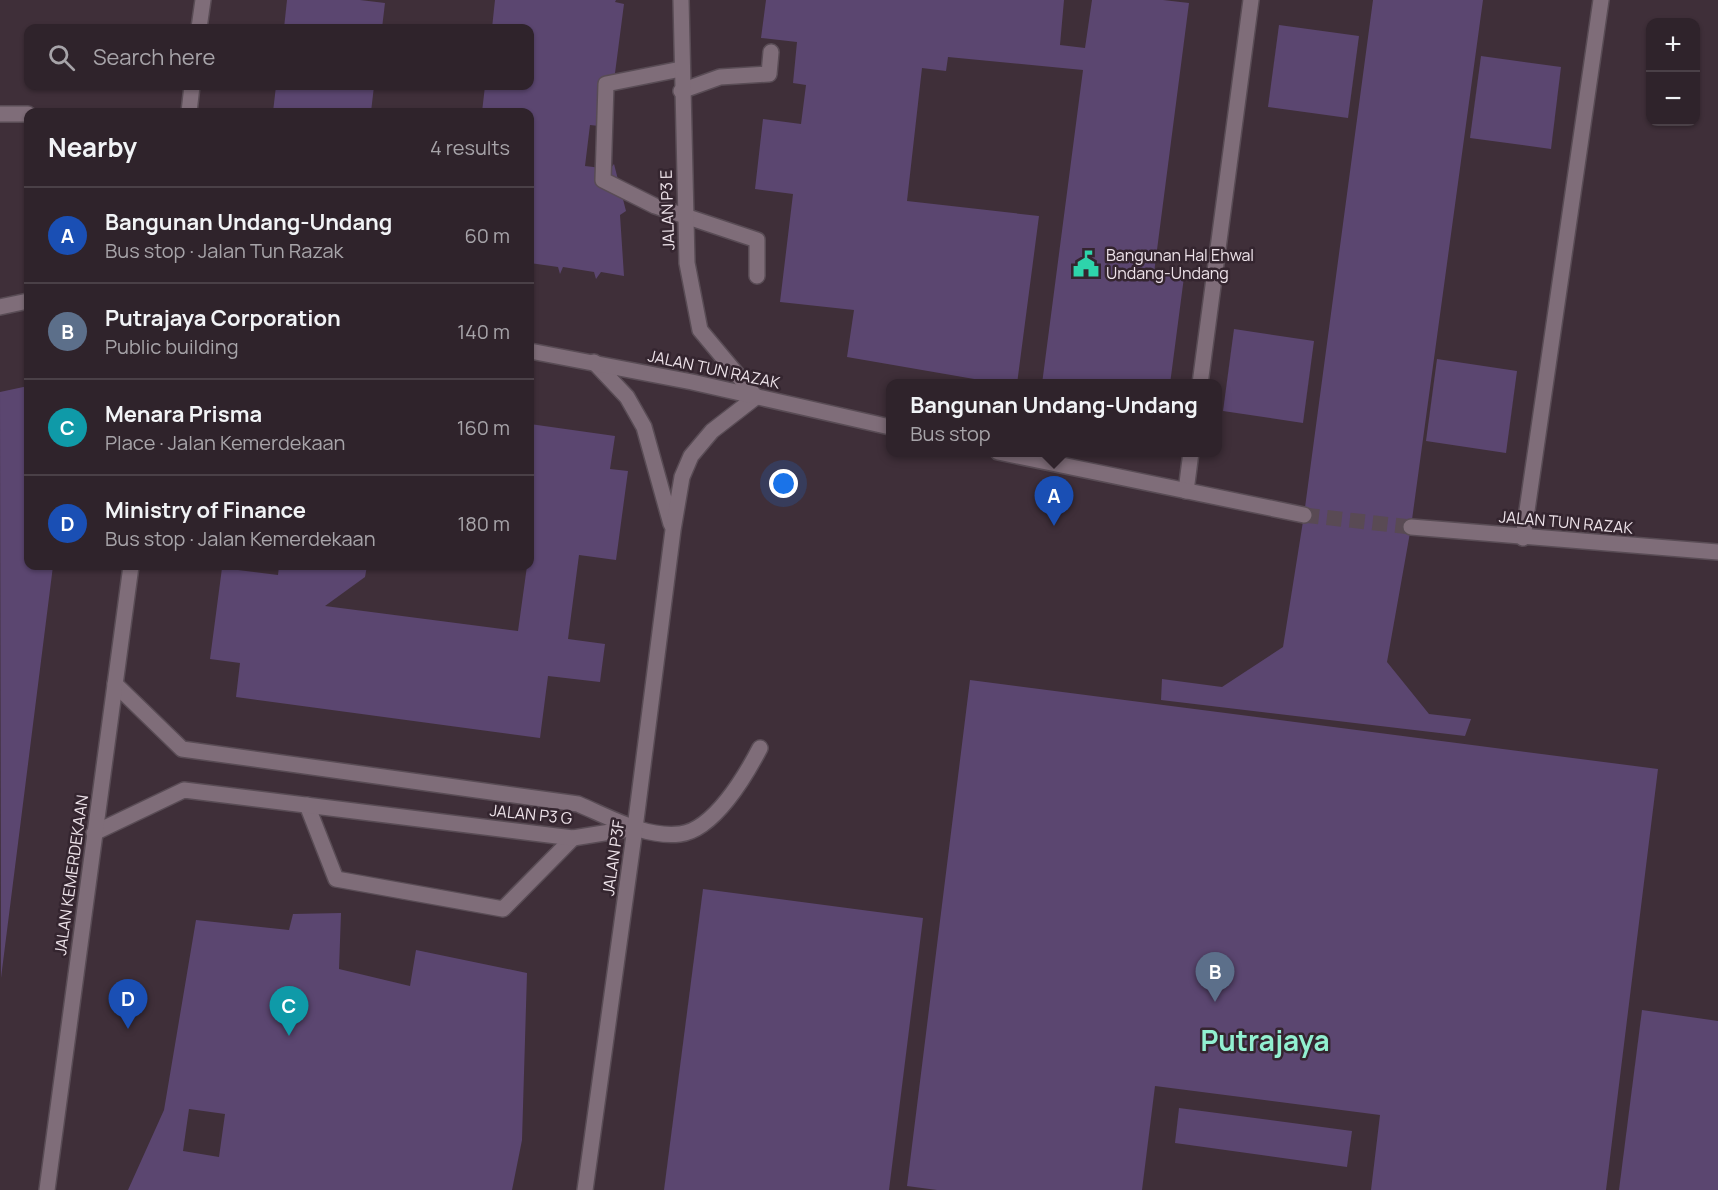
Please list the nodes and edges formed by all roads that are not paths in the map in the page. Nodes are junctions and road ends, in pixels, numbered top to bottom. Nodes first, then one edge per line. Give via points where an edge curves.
1 (203, 0) edge
2 (681, 0) edge
3 (1251, 0) edge
4 (1601, 0) edge
5 (200, 24) edge
6 (771, 52) dead end
7 (681, 69) junction
8 (192, 90) edge
9 (681, 91) junction
10 (189, 108) edge
11 (0, 114) edge
12 (24, 114) edge
13 (684, 218) junction
14 (757, 276) dead end
15 (24, 302) edge
16 (0, 307) edge
17 (534, 352) edge
18 (594, 362) junction
19 (1201, 379) edge
20 (756, 397) junction
21 (886, 426) edge
22 (1018, 457) edge
23 (1190, 457) edge
24 (1185, 491) junction
25 (1304, 515) tunnel mouth
26 (1411, 527) tunnel mouth
27 (673, 530) junction
28 (1523, 538) junction
29 (1718, 552) edge
30 (130, 570) edge
31 (115, 684) junction
32 (760, 748) dead end
33 (307, 805) junction
34 (635, 828) junction
35 (94, 833) junction
36 (573, 838) junction
37 (47, 1190) edge
38 (585, 1190) edge

1 - 5 street
2 - 7 street, JALAN P3 E
3 - 19 street
4 - 28 street
6 - 9 street via 769,74 720,77
7 - 9 street, JALAN P3 E
7 - 13 street via 606,84 603,180
8 - 10 street
9 - 13 street, JALAN P3 E
11 - 12 street
13 - 14 street via 757,240
13 - 20 street, JALAN P3 E via 687,263 700,330
15 - 16 street
17 - 18 street, JALAN TUN RAZAK
18 - 20 street, JALAN TUN RAZAK
18 - 27 street, JALAN P3F via 627,396 644,427
20 - 21 street, JALAN TUN RAZAK
20 - 27 street, JALAN P3F via 712,431 691,456 682,477
22 - 24 street
23 - 24 street
24 - 25 street
26 - 28 street, JALAN TUN RAZAK
27 - 34 street, JALAN P3F
28 - 29 street, JALAN TUN RAZAK
30 - 31 street, JALAN KEMERDEKAAN
31 - 34 street, JALAN P3 G via 182,749 578,804
31 - 35 street, JALAN KEMERDEKAAN
32 - 34 street via 745,778 711,817 688,832
33 - 35 street, JALAN P3 G via 184,789
33 - 36 street, JALAN P3 G
33 - 36 street via 336,879 503,909
34 - 36 street, JALAN P3 G
34 - 38 street, JALAN P3F
35 - 37 street, JALAN KEMERDEKAAN

